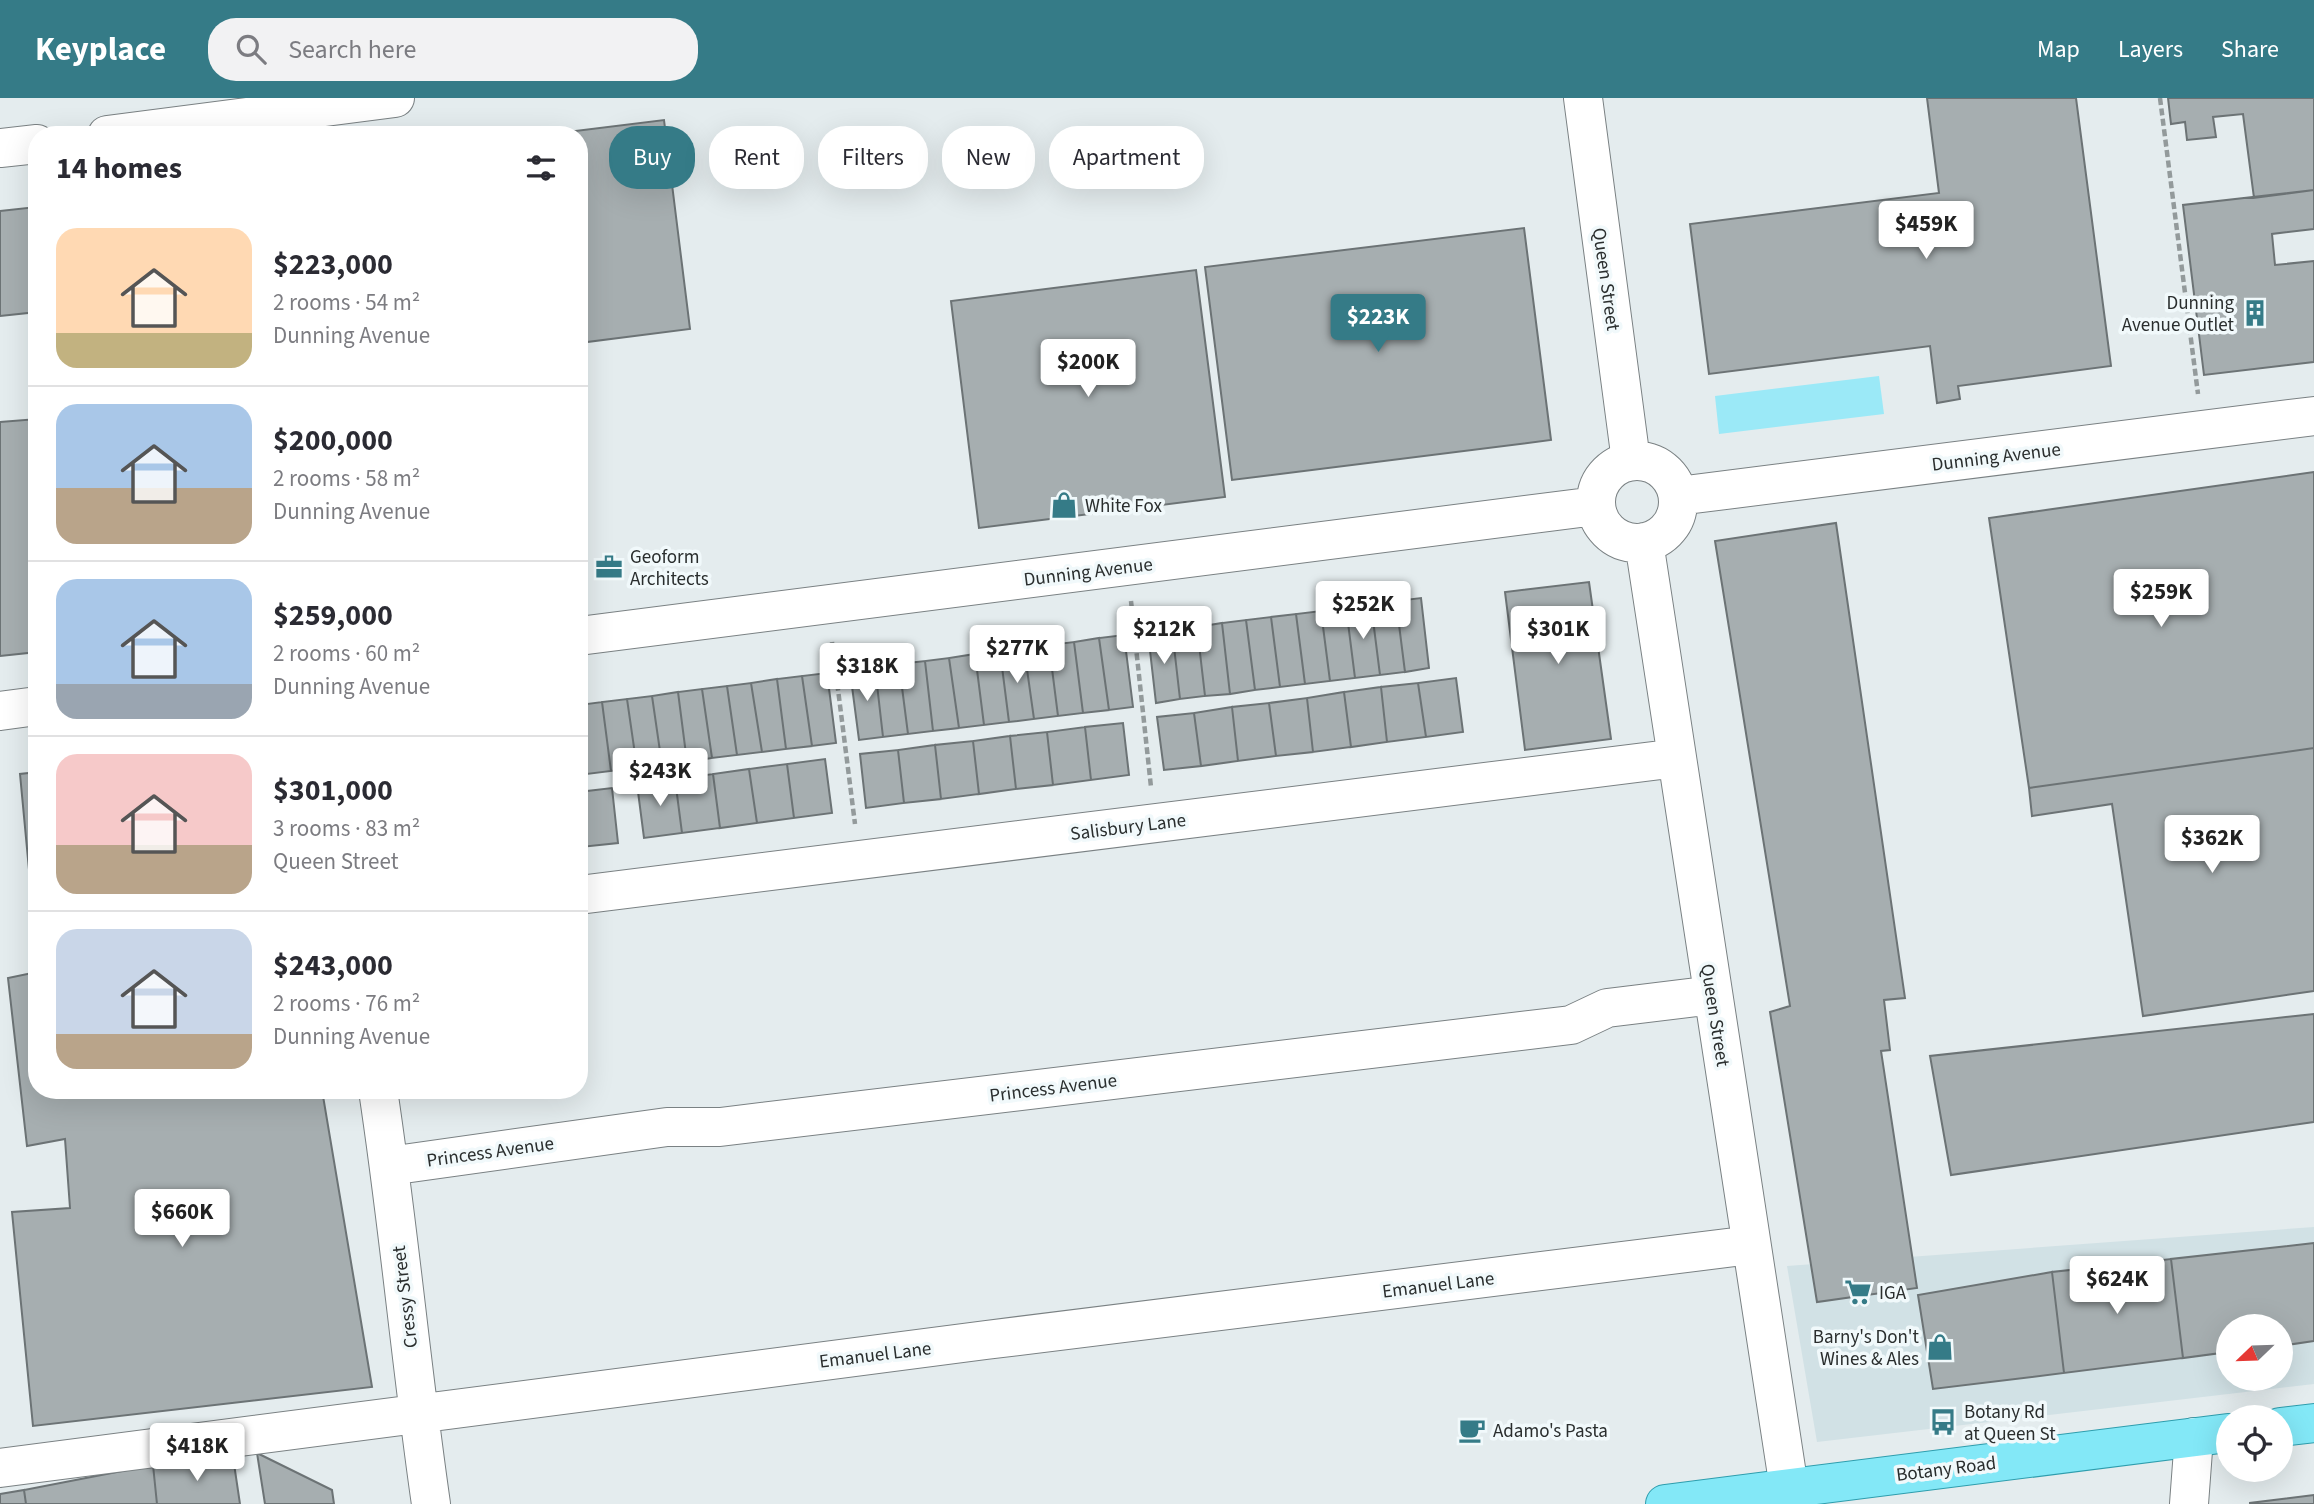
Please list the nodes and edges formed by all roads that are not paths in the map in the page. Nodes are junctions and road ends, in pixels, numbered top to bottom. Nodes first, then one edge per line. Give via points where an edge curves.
1 (395, 98) edge
2 (1583, 98) edge
3 (244, 117) edge
4 (176, 126) edge
5 (28, 145) edge
6 (0, 148) edge
7 (2314, 416) edge
8 (1631, 461) junction
9 (1678, 496) junction
10 (1596, 506) junction
11 (1644, 542) junction
12 (588, 635) edge
13 (28, 707) edge
14 (0, 711) edge
15 (1677, 758) junction
16 (588, 894) edge
17 (1713, 995) junction
18 (379, 1099) edge
19 (389, 1166) junction
20 (1751, 1245) junction
21 (418, 1413) junction
22 (2314, 1423) edge
23 (2293, 1425) edge
24 (2211, 1435) edge
25 (0, 1468) edge
26 (1788, 1488) junction
27 (431, 1504) edge
28 (1665, 1504) edge
29 (2189, 1504) edge

1 - 3 street
2 - 8 street, Queen Street
3 - 4 street
5 - 6 street
7 - 9 street, Dunning Avenue
8 - 9 street via 1662,469
8 - 10 street via 1619,464 1601,482
9 - 11 street via 1674,521 1666,531
10 - 11 street via 1601,522 1612,534 1627,542
10 - 12 street, Dunning Avenue
11 - 15 street, Queen Street
13 - 14 street
15 - 16 street, Salisbury Lane
15 - 17 street, Queen Street
17 - 19 street, Princess Avenue via 1607,1008 1571,1025 720,1127 667,1126
17 - 20 street, Queen Street
18 - 19 street, Cressy Street
19 - 21 street, Cressy Street
20 - 21 street, Emanuel Lane
20 - 26 street, Queen Street
21 - 25 street, Emanuel Lane
21 - 27 street, Cressy Street
22 - 23 main road
24 - 26 main road, Botany Road
24 - 29 street
26 - 28 main road, Botany Road

